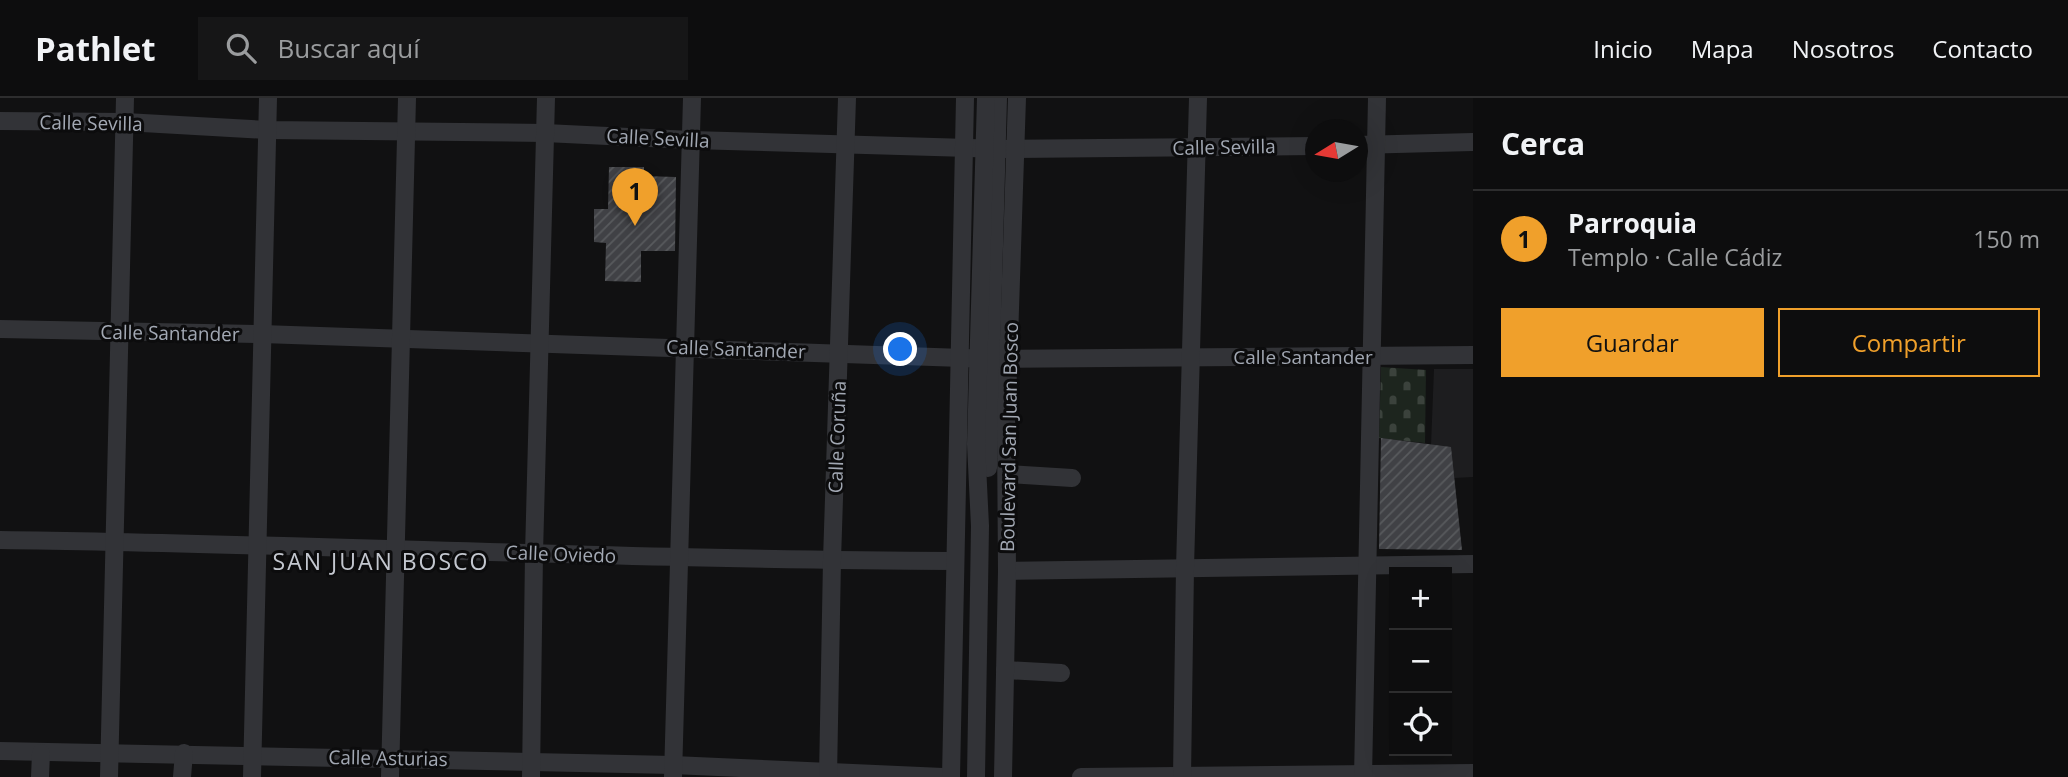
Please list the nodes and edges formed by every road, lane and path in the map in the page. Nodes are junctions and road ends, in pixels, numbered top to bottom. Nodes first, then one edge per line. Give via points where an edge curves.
1 (125, 98) edge
2 (268, 98) edge
3 (407, 98) edge
4 (545, 98) edge
5 (692, 98) edge
6 (847, 98) edge
7 (965, 98) edge
8 (986, 98) edge
9 (998, 98) edge
10 (1017, 98) edge
11 (1198, 98) edge
12 (1377, 98) edge
13 (0, 121) edge
14 (125, 122) junction
15 (267, 130) junction
16 (406, 130) junction
17 (545, 133) junction
18 (691, 140) junction
19 (1473, 142) edge
20 (1368, 144) edge
21 (1376, 144) junction
22 (846, 145) junction
23 (1305, 146) edge
24 (963, 147) junction
25 (1198, 148) junction
26 (999, 149) junction
27 (0, 329) edge
28 (121, 332) junction
29 (262, 334) junction
30 (402, 338) junction
31 (541, 343) junction
32 (686, 347) junction
33 (840, 354) junction
34 (1473, 355) edge
35 (1191, 356) junction
36 (1373, 357) junction
37 (977, 358) junction
38 (1010, 359) junction
39 (1007, 474) junction
40 (1072, 478) dead end
41 (0, 540) edge
42 (113, 542) junction
43 (258, 545) junction
44 (396, 549) junction
45 (534, 554) junction
46 (680, 558) junction
47 (832, 560) junction
48 (954, 561) junction
49 (1473, 564) edge
50 (1369, 566) junction
51 (1185, 568) junction
52 (1007, 571) junction
53 (1005, 670) junction
54 (1060, 673) dead end
55 (0, 751) edge
56 (41, 753) junction
57 (110, 753) junction
58 (184, 753) junction
59 (253, 756) junction
60 (391, 759) junction
61 (532, 769) edge
62 (673, 771) edge
63 (1473, 773) edge
64 (828, 774) edge
65 (1182, 776) edge
66 (1363, 776) edge
67 (40, 777) edge
68 (109, 777) edge
69 (182, 777) edge
70 (252, 777) edge
71 (390, 777) edge
72 (943, 777) edge
73 (951, 777) edge
74 (976, 777) edge
75 (1003, 777) edge
76 (1081, 777) edge

1 - 14 street
2 - 15 street
3 - 16 street
4 - 17 street
5 - 18 street
6 - 22 street, Calle Coruña
7 - 24 street
8 - 26 street
9 - 26 street
10 - 26 street, Boulevard San Juan Bosco
11 - 25 street
12 - 21 street
13 - 14 street, Calle Sevilla
14 - 15 street, Calle Sevilla
14 - 28 street
15 - 16 street, Calle Sevilla
15 - 29 street
16 - 17 street, Calle Sevilla
16 - 30 street
17 - 18 street, Calle Sevilla
17 - 31 street
18 - 22 street, Calle Sevilla
18 - 32 street
19 - 21 street
20 - 21 street
21 - 36 street
22 - 24 street, Calle Sevilla
22 - 33 street, Calle Coruña
23 - 25 street, Calle Sevilla
24 - 26 street, Calle Sevilla
24 - 37 street
25 - 26 street, Calle Sevilla
25 - 35 street
26 - 37 street
26 - 38 street, Boulevard San Juan Bosco
27 - 28 street, Calle Santander
28 - 29 street, Calle Santander
28 - 42 street
29 - 30 street, Calle Santander
29 - 43 street
30 - 31 street, Calle Santander
30 - 44 street
31 - 32 street, Calle Santander
31 - 45 street
32 - 33 street, Calle Santander
32 - 46 street
33 - 37 street, Calle Santander
33 - 47 street, Calle Coruña
34 - 36 street, Calle Santander
35 - 36 street, Calle Santander
35 - 38 street, Calle Santander
35 - 51 street
36 - 50 street
37 - 38 street, Calle Santander
37 - 48 street
37 - 74 street via 988,480 980,526
38 - 39 street, Boulevard San Juan Bosco
39 - 40 street
39 - 52 street, Boulevard San Juan Bosco
41 - 42 street, Calle Oviedo
42 - 43 street, Calle Oviedo
42 - 57 street
43 - 44 street, Calle Oviedo
43 - 59 street
44 - 45 street, Calle Oviedo
44 - 60 street
45 - 46 street, Calle Oviedo
45 - 61 street
46 - 47 street, Calle Oviedo
46 - 62 street
47 - 48 street, Calle Oviedo
47 - 64 street, Calle Coruña
48 - 73 street
49 - 50 street
50 - 51 street
50 - 66 street
51 - 52 street
51 - 65 street
52 - 53 street, Boulevard San Juan Bosco
53 - 54 street
53 - 75 street, Boulevard San Juan Bosco
55 - 56 street, Calle Asturias
56 - 57 street, Calle Asturias
56 - 67 street
57 - 58 street, Calle Asturias
57 - 68 street
58 - 59 street, Calle Asturias
58 - 69 street
59 - 60 street, Calle Asturias
59 - 70 street
60 - 61 street, Calle Asturias
60 - 71 street
61 - 62 street, Calle Asturias
62 - 64 street, Calle Asturias
63 - 66 street
64 - 72 street, Calle Asturias
65 - 66 street
65 - 76 street

